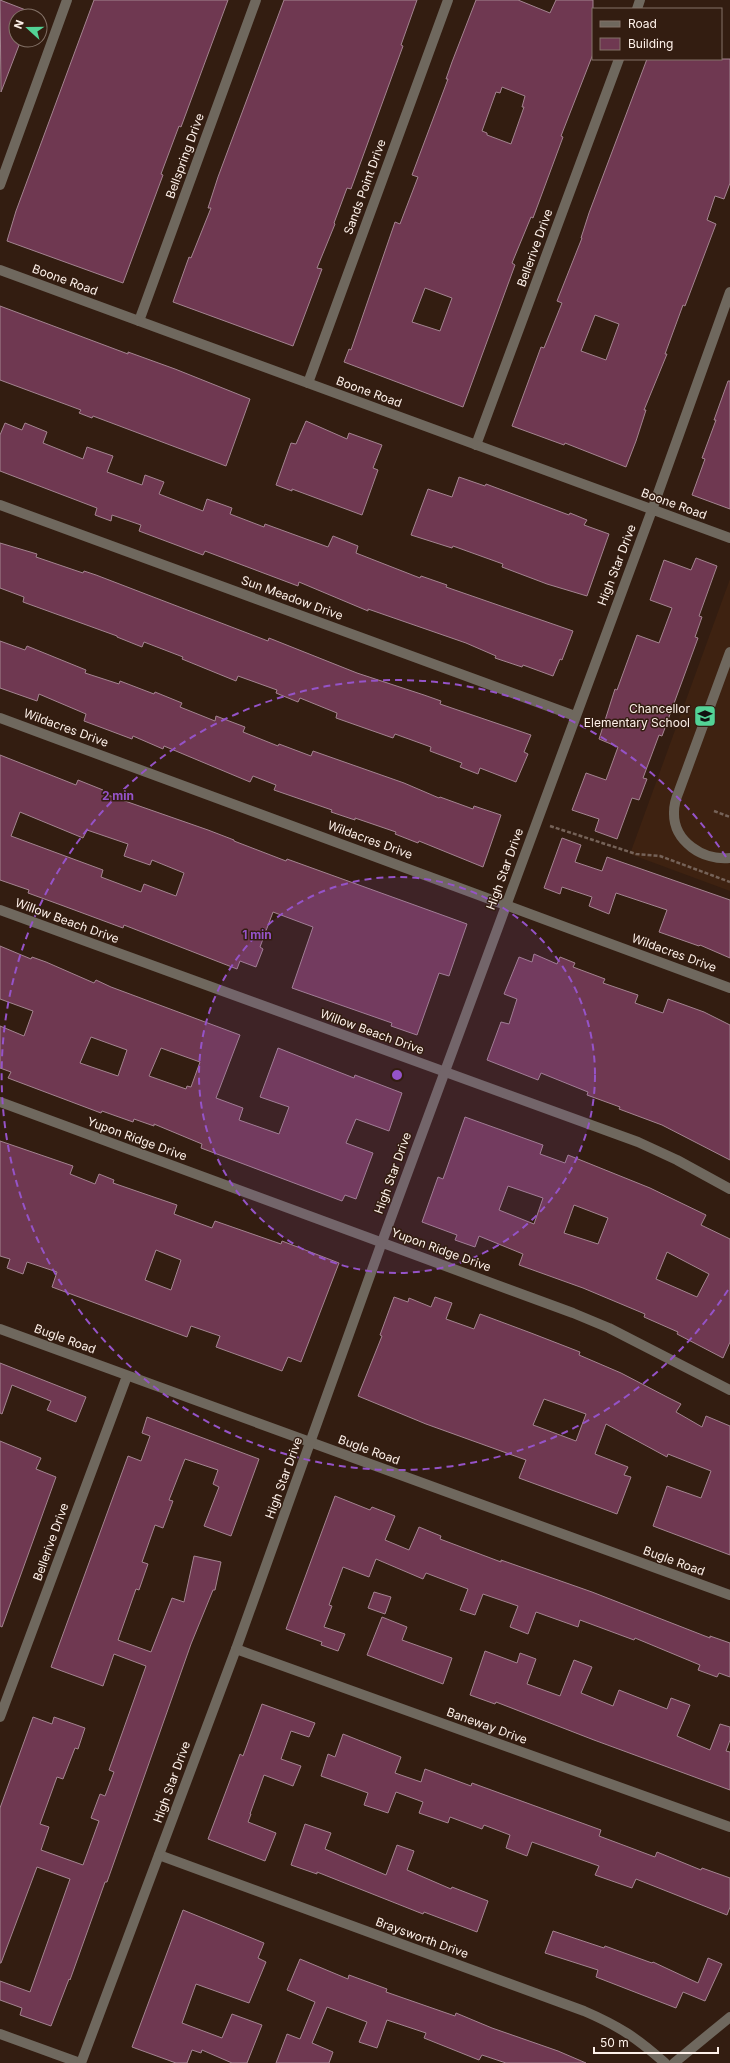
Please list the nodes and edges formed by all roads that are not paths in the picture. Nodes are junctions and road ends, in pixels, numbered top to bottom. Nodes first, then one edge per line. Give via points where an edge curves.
1 (67, 0) edge
2 (256, 0) edge
3 (448, 0) edge
4 (619, 60) edge
5 (0, 185) edge
6 (0, 270) edge
7 (730, 292) edge
8 (139, 321) junction
9 (308, 384) junction
10 (476, 445) junction
11 (0, 505) edge
12 (652, 510) junction
13 (730, 538) edge
14 (730, 652) edge
15 (575, 716) junction
16 (0, 718) edge
17 (730, 858) edge
18 (506, 905) junction
19 (0, 910) edge
20 (730, 988) edge
21 (444, 1072) junction
22 (0, 1102) edge
23 (730, 1188) edge
24 (382, 1242) junction
25 (0, 1328) edge
26 (126, 1376) junction
27 (730, 1390) edge
28 (311, 1442) junction
29 (730, 1595) edge
30 (236, 1649) junction
31 (0, 1718) edge
32 (730, 1827) edge
33 (159, 1855) junction
34 (730, 2017) edge
35 (0, 2034) edge
36 (80, 2063) edge
37 (665, 2063) edge
38 (674, 2063) edge

1 - 5 street
2 - 8 street, Bellspring Drive
3 - 9 street, Sands Point Drive
4 - 10 street, Bellerive Drive
6 - 8 street, Boone Road
7 - 12 street, High Star Drive
8 - 9 street, Boone Road
9 - 10 street, Boone Road
10 - 12 street, Boone Road
11 - 15 street, Sun Meadow Drive
12 - 13 street, Boone Road
12 - 15 street, High Star Drive
14 - 17 street via 679,791 674,812 678,831 692,848 722,859
15 - 18 street, High Star Drive
16 - 18 street, Wildacres Drive
18 - 20 street, Wildacres Drive
18 - 21 street, High Star Drive
19 - 21 street, Willow Beach Drive
21 - 23 street, Willow Beach Drive via 638,1142
21 - 24 street, High Star Drive
22 - 24 street, Yupon Ridge Drive
24 - 27 street, Yupon Ridge Drive via 609,1328
24 - 28 street, High Star Drive
25 - 26 street, Bugle Road
26 - 28 street, Bugle Road
26 - 31 street, Bellerive Drive
28 - 29 street, Bugle Road
28 - 30 street, High Star Drive
30 - 32 street, Baneway Drive
30 - 33 street, High Star Drive
33 - 36 street, High Star Drive
33 - 37 street, Braysworth Drive via 584,2011 639,2040
34 - 38 street
35 - 36 street

